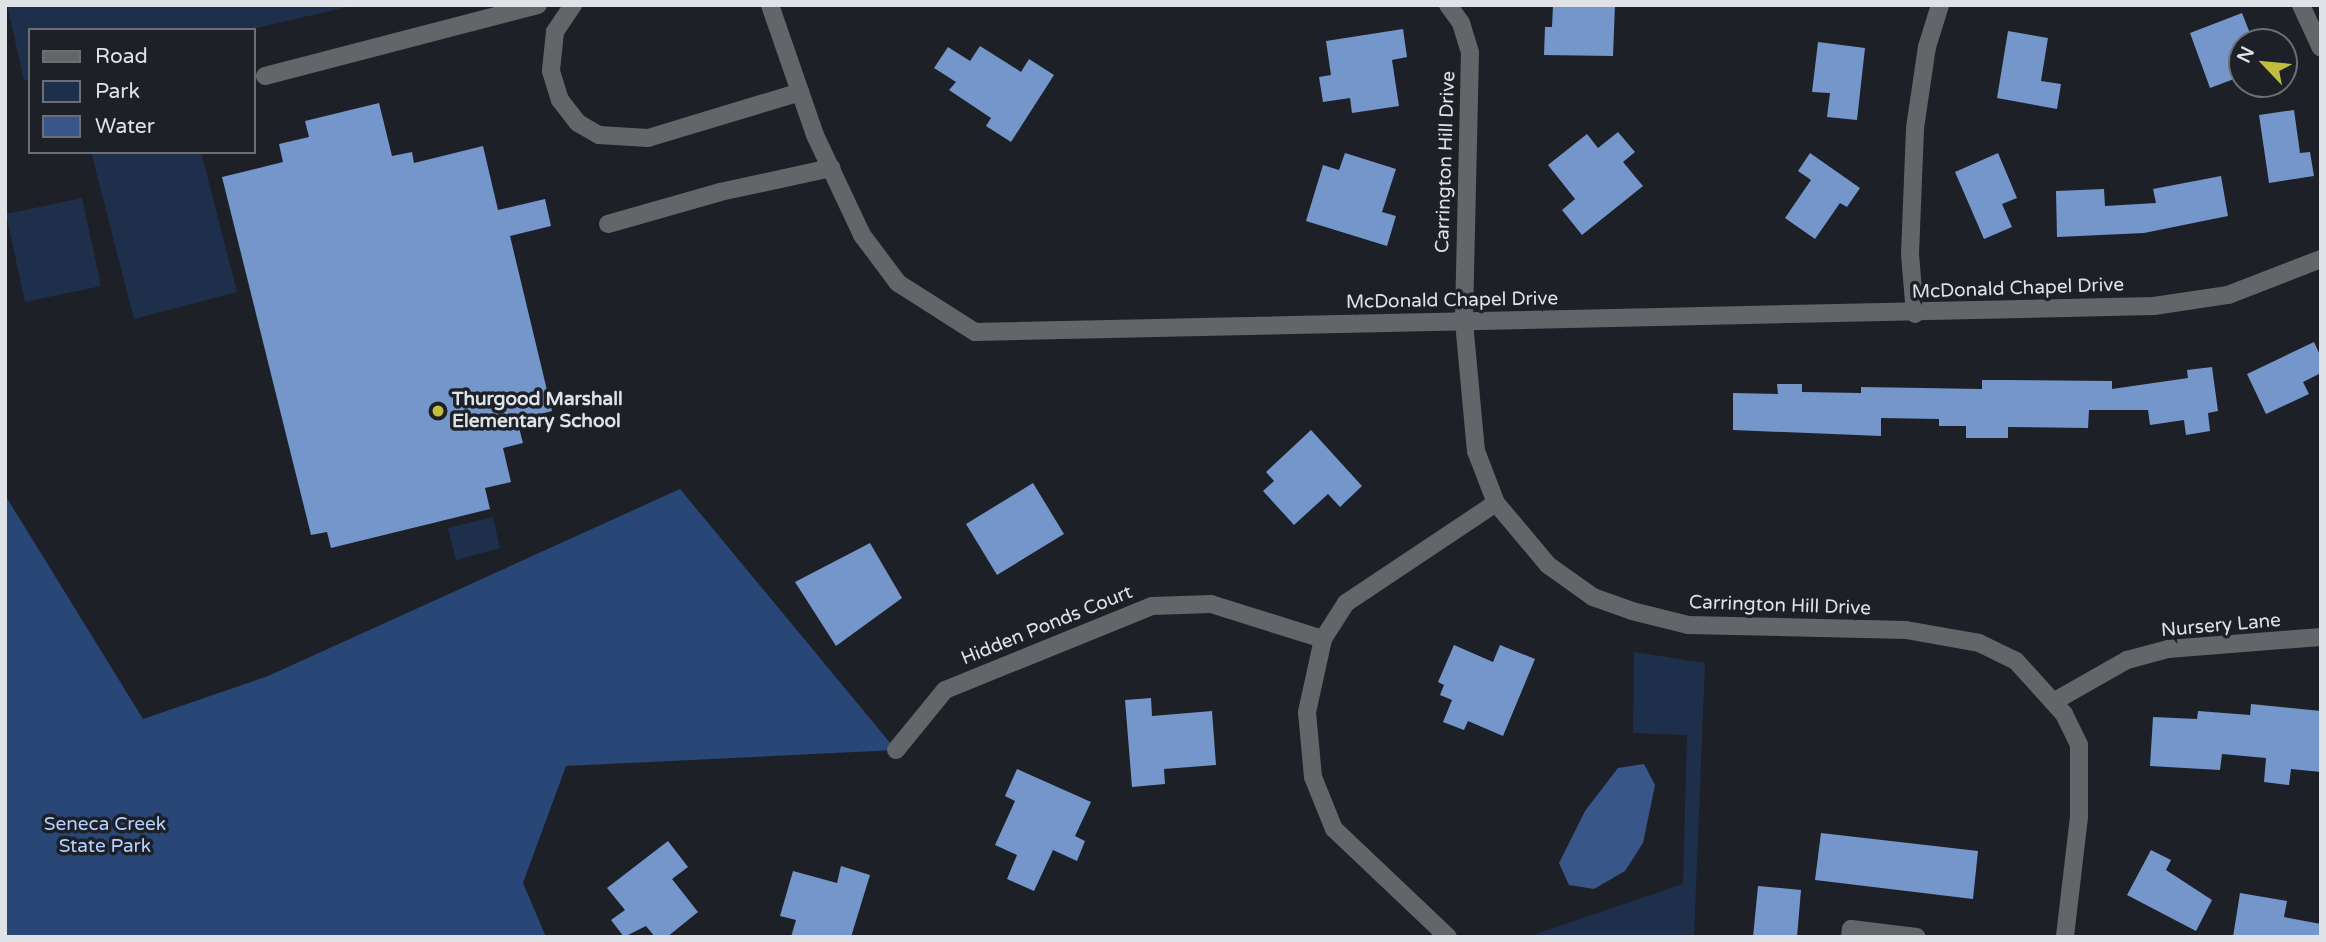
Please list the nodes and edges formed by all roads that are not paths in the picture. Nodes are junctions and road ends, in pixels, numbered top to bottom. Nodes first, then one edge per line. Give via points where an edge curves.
1 (538, 5) edge
2 (573, 5) edge
3 (771, 5) edge
4 (1448, 5) edge
5 (1941, 5) edge
6 (2301, 5) edge
7 (2321, 48) edge
8 (265, 76) dead end
9 (800, 92) junction
10 (831, 168) junction
11 (608, 224) dead end
12 (2321, 259) edge
13 (1915, 314) junction
14 (1464, 322) junction
15 (1496, 503) junction
16 (2321, 637) edge
17 (1323, 639) junction
18 (2053, 702) junction
19 (896, 750) dead end
20 (1448, 937) edge
21 (1850, 937) edge
22 (1917, 937) edge
23 (2065, 937) edge

1 - 8 street
2 - 9 street via 555,32 551,71 560,100 578,123 599,135 648,138
3 - 9 street, McDonald Chapel Drive
4 - 14 street, Carrington Hill Drive via 1461,23 1470,53
5 - 13 street via 1927,47 1916,128 1910,254
6 - 7 street
9 - 10 street, McDonald Chapel Drive
10 - 11 street via 720,192
10 - 14 street, McDonald Chapel Drive via 862,235 898,283 975,332
12 - 13 street, McDonald Chapel Drive via 2228,295 2154,306
13 - 14 street, McDonald Chapel Drive
14 - 15 street, Carrington Hill Drive via 1476,451
15 - 17 street via 1346,603
15 - 18 street, Carrington Hill Drive via 1548,565 1593,597 1632,611 1688,625 1906,630 1979,643 2016,661
16 - 18 street, Nursery Lane via 2168,649 2127,660
17 - 19 street, Hidden Ponds Court via 1210,604 1152,606 945,690
17 - 20 street via 1307,712 1313,777 1334,830
18 - 23 street, Carrington Hill Drive via 2079,746 2079,817
21 - 22 street via 1851,929

